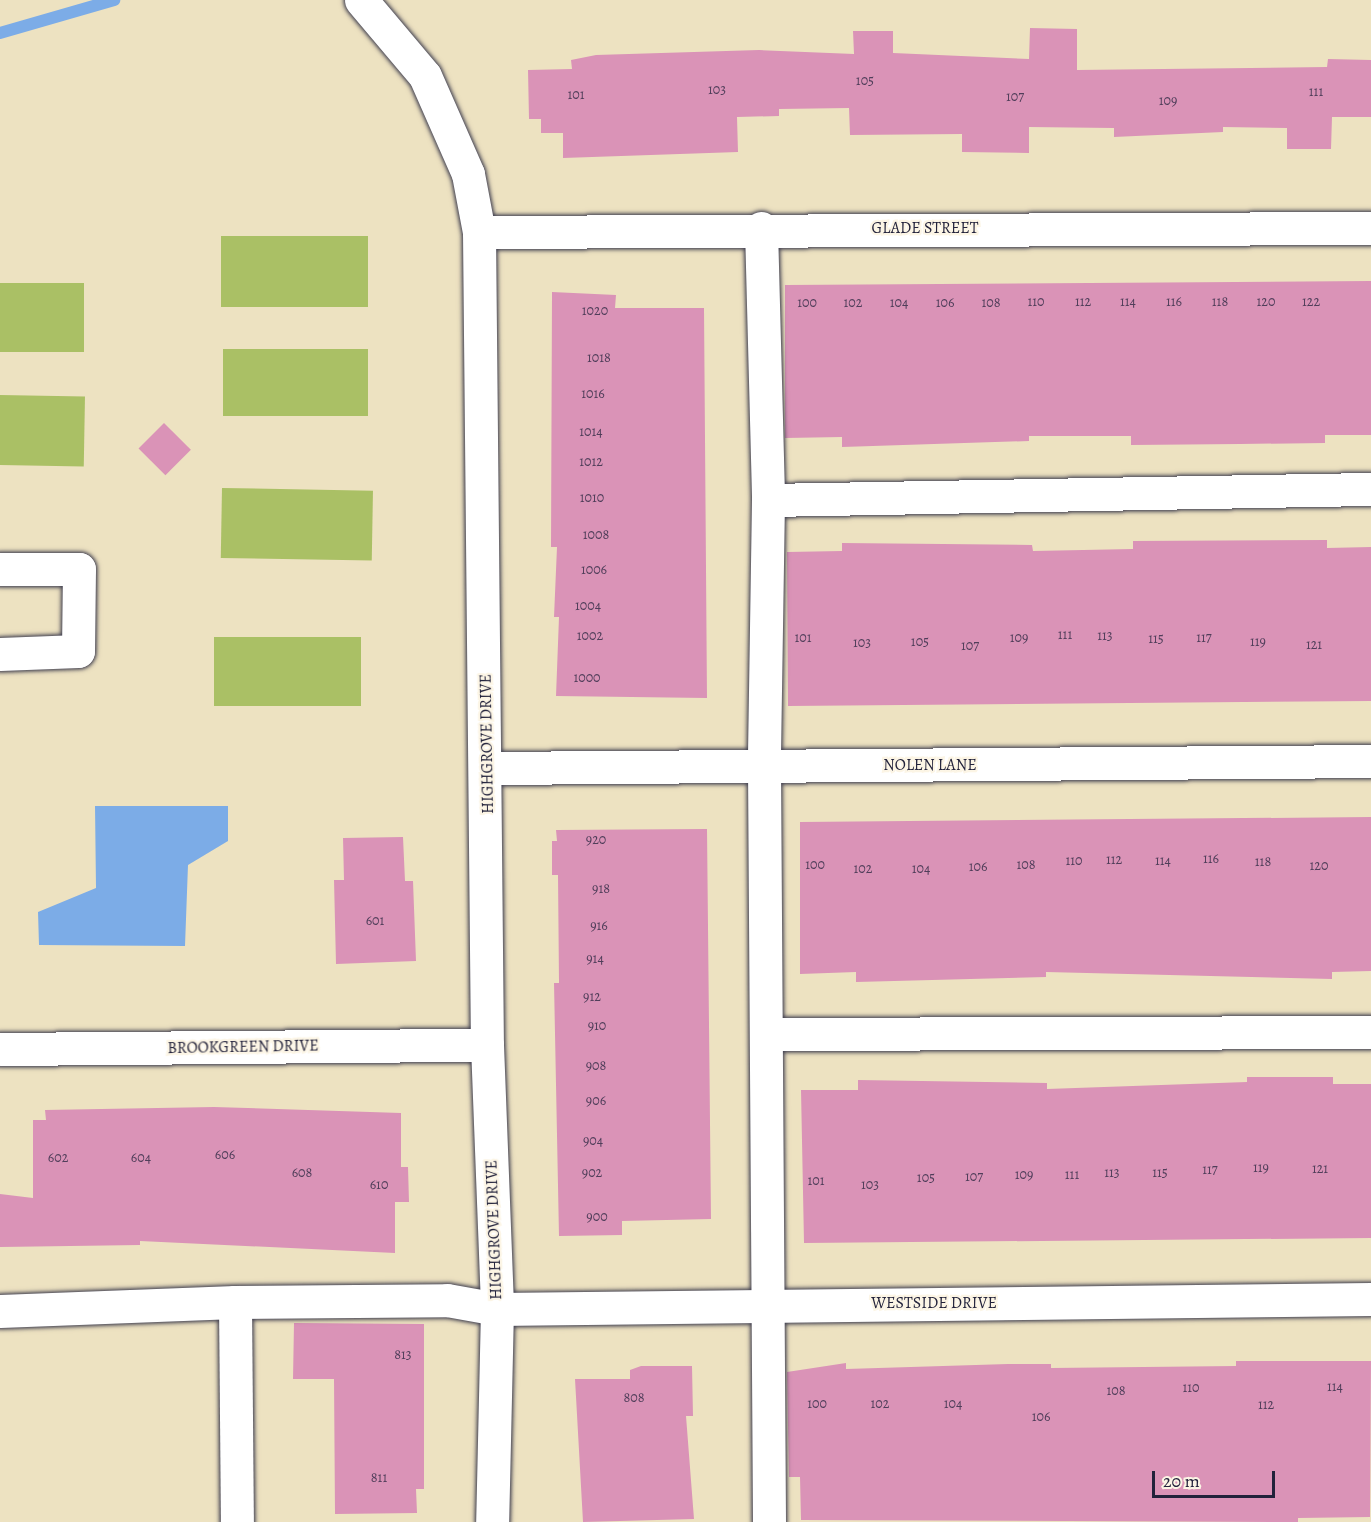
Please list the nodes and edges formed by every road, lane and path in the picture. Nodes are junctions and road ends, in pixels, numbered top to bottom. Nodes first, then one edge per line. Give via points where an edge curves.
1 (361, 0) edge
2 (761, 228) junction
3 (1371, 228) edge
4 (479, 232) junction
5 (1371, 489) edge
6 (768, 500) junction
7 (0, 569) edge
8 (0, 654) edge
9 (1371, 761) edge
10 (764, 766) junction
11 (488, 768) junction
12 (1371, 1032) edge
13 (770, 1034) junction
14 (487, 1045) junction
15 (0, 1049) edge
16 (1371, 1299) edge
17 (235, 1302) junction
18 (765, 1304) junction
19 (497, 1309) junction
20 (0, 1311) edge
21 (237, 1522) edge
22 (492, 1522) edge
23 (770, 1522) edge

1 - 4 street, HIGHGROVE DRIVE via 425,76 468,174
2 - 3 street, GLADE STREET
2 - 4 street, GLADE STREET
2 - 6 street
4 - 11 street, HIGHGROVE DRIVE
5 - 6 street
6 - 10 street
7 - 8 street via 79,569 78,651
9 - 10 street, NOLEN LANE
10 - 11 street, NOLEN LANE
10 - 13 street
11 - 14 street, HIGHGROVE DRIVE
12 - 13 street
13 - 18 street
14 - 15 street, BROOKGREEN DRIVE
14 - 19 street, HIGHGROVE DRIVE
16 - 18 street, WESTSIDE DRIVE
17 - 19 street, WESTSIDE DRIVE via 447,1300
17 - 20 street, WESTSIDE DRIVE
17 - 21 street
18 - 19 street, WESTSIDE DRIVE
18 - 23 street
19 - 22 street, HIGHGROVE DRIVE

